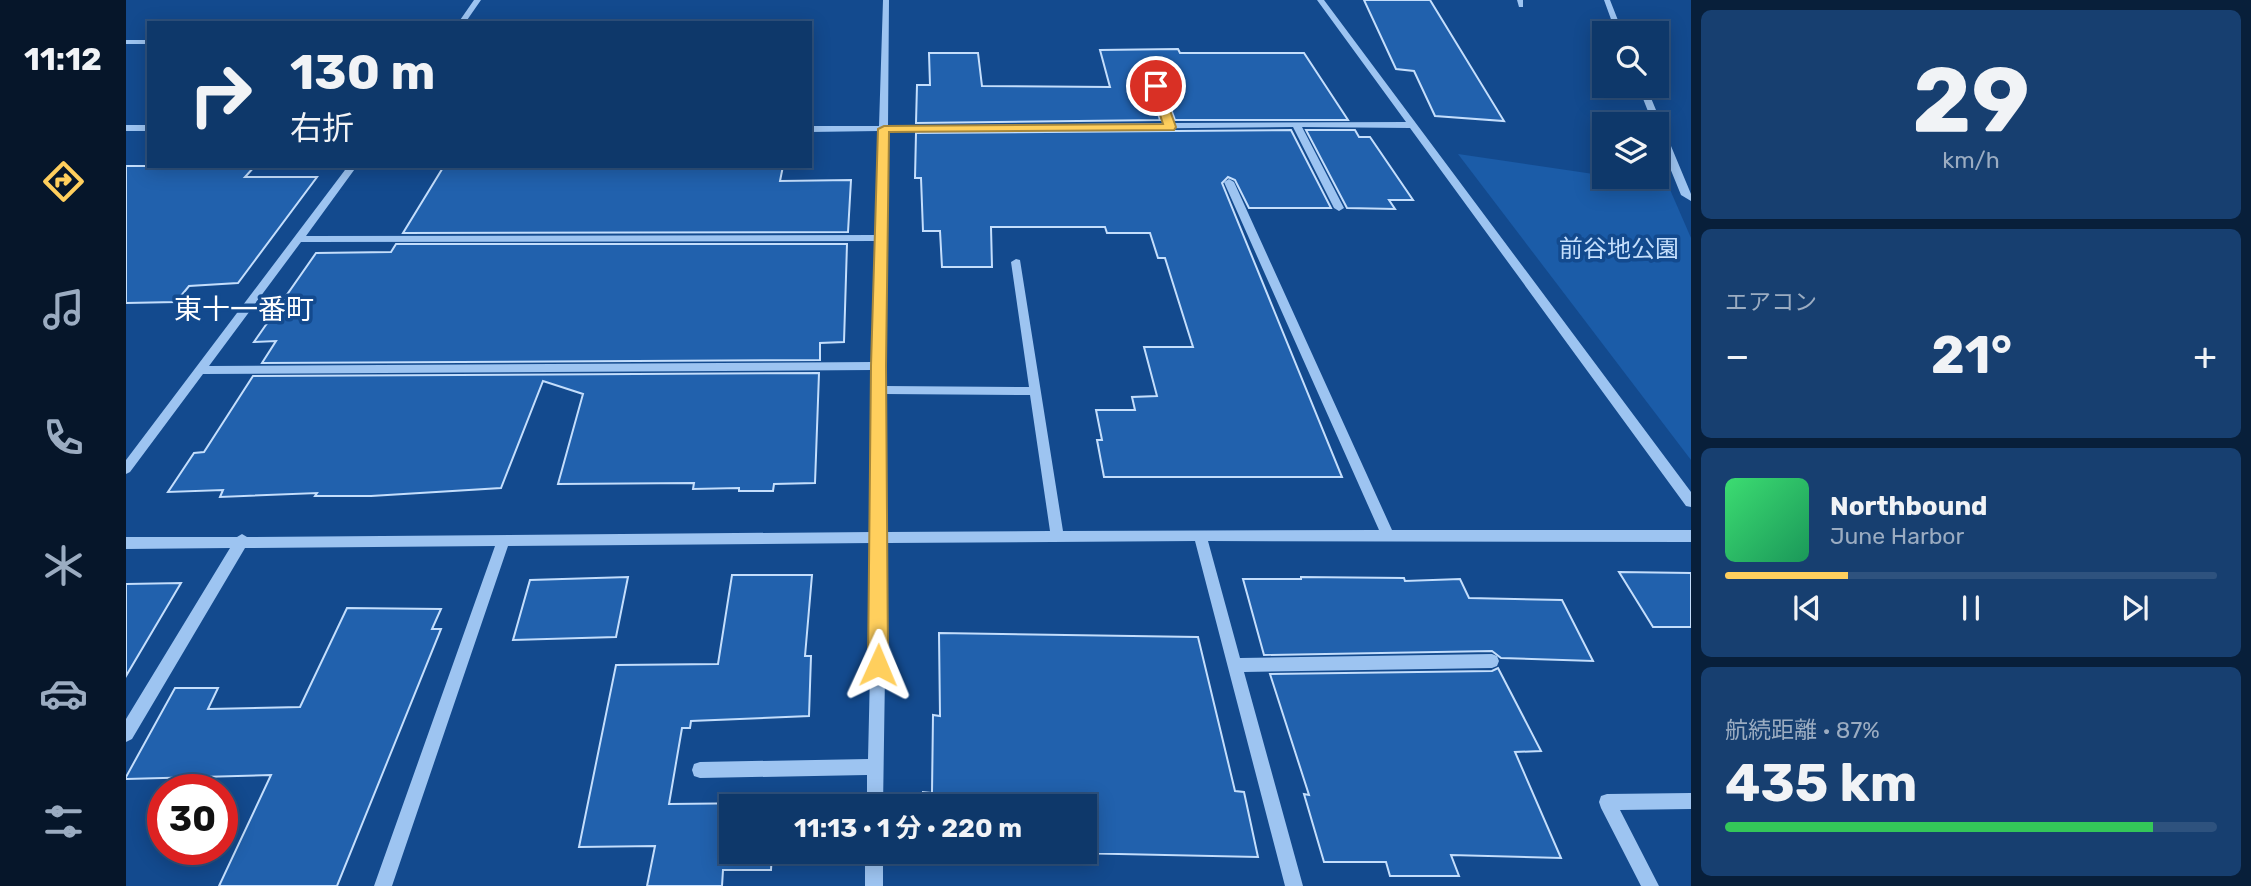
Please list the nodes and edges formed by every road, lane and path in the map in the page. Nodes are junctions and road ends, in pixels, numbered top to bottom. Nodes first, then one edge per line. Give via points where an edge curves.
1 (478, 0) edge
2 (886, 0) edge
3 (1320, 0) edge
4 (1607, 0) edge
5 (462, 21) edge
6 (1615, 21) edge
7 (126, 42) edge
8 (147, 42) edge
9 (1149, 66) dead end
10 (1296, 124) junction
11 (1411, 125) junction
12 (1170, 127) junction
13 (126, 128) edge
14 (147, 128) edge
15 (812, 128) edge
16 (884, 129) junction
17 (1669, 153) edge
18 (353, 168) edge
19 (1229, 182) dead end
20 (1691, 198) edge
21 (1339, 208) dead end
22 (882, 238) junction
23 (300, 239) junction
24 (1016, 262) dead end
25 (879, 366) junction
26 (201, 370) junction
27 (879, 390) junction
28 (1036, 391) junction
29 (126, 469) edge
30 (1691, 502) edge
31 (1200, 535) junction
32 (1388, 535) junction
33 (880, 536) junction
34 (1691, 536) edge
35 (1057, 537) junction
36 (504, 539) junction
37 (242, 540) junction
38 (126, 543) edge
39 (1492, 661) dead end
40 (1235, 665) junction
41 (126, 734) edge
42 (876, 767) junction
43 (700, 770) dead end
44 (875, 794) edge
45 (1691, 801) edge
46 (874, 864) edge
47 (383, 886) edge
48 (874, 886) edge
49 (1294, 886) edge
50 (1650, 886) edge

1 - 5 street
2 - 16 street
3 - 11 street
4 - 6 street
7 - 8 street
9 - 12 street
10 - 11 street
10 - 12 street
10 - 21 street
11 - 30 street
12 - 16 street
13 - 14 street
15 - 16 street
16 - 22 street
17 - 20 street
18 - 23 street
19 - 32 street
22 - 23 street
22 - 25 street
23 - 26 street
24 - 28 street
25 - 26 street
25 - 27 street
26 - 29 street
27 - 28 street
27 - 33 street
28 - 35 street
31 - 32 street
31 - 35 street
31 - 40 street
32 - 34 street
33 - 35 street
33 - 36 street
33 - 42 street
36 - 37 street
36 - 47 street
37 - 38 street
37 - 41 street
39 - 40 street
40 - 49 street
42 - 43 street
42 - 44 street
45 - 50 street via 1607,802
46 - 48 street

